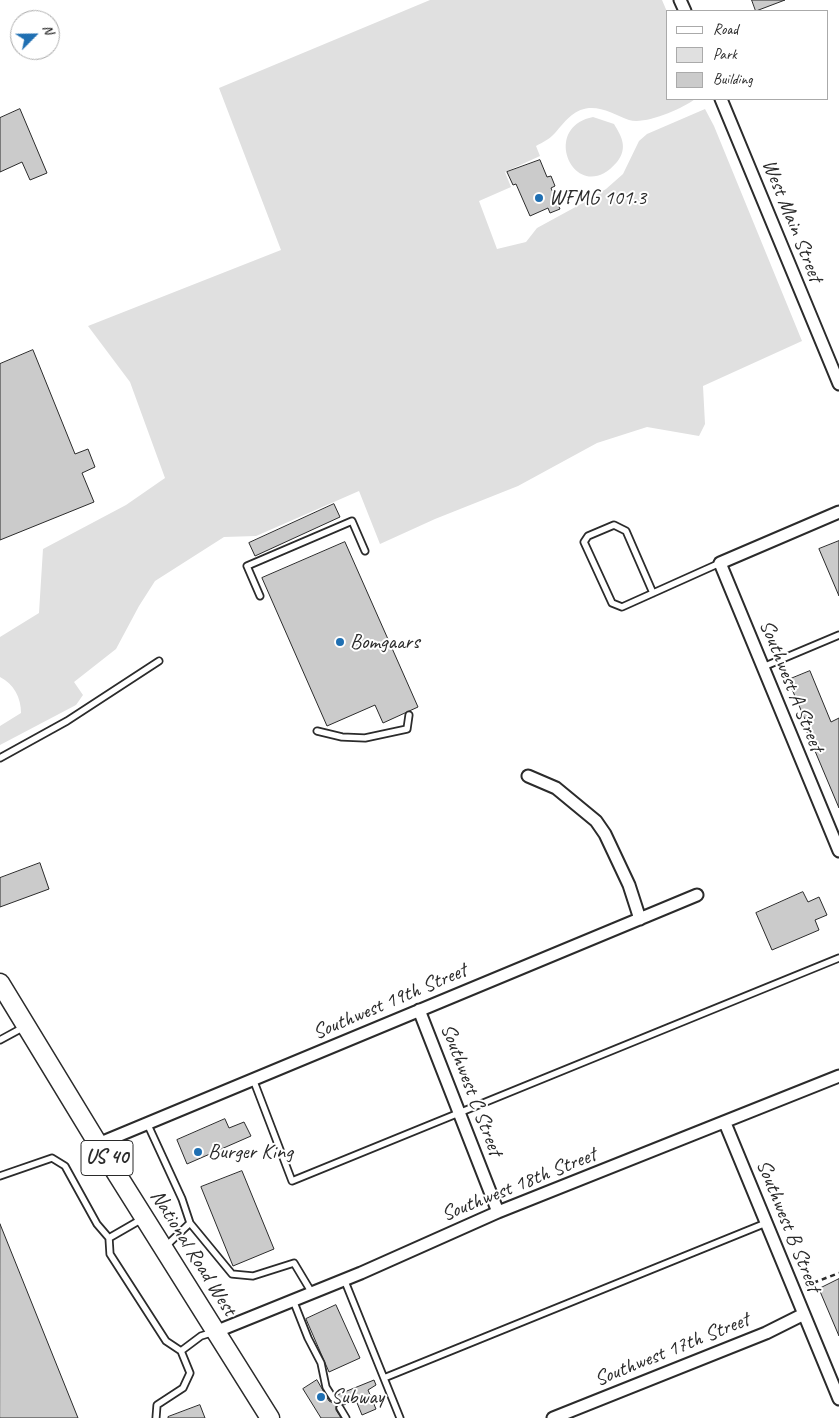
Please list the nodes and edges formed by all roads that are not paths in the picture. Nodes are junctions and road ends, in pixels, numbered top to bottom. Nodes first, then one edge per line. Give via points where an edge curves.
1 (721, 100) edge
2 (839, 384) edge
3 (839, 512) edge
4 (365, 550) dead end
5 (720, 563) junction
6 (653, 593) junction
7 (260, 596) dead end
8 (839, 635) edge
9 (159, 660) dead end
10 (763, 667) junction
11 (408, 715) dead end
12 (317, 731) dead end
13 (0, 758) edge
14 (528, 776) dead end
15 (839, 851) edge
16 (697, 895) dead end
17 (640, 919) junction
18 (839, 958) edge
19 (0, 983) edge
20 (419, 1010) junction
21 (26, 1026) junction
22 (0, 1040) edge
23 (839, 1076) edge
24 (253, 1080) junction
25 (459, 1113) junction
26 (147, 1123) junction
27 (725, 1123) junction
28 (98, 1144) junction
29 (0, 1176) edge
30 (498, 1212) junction
31 (144, 1218) junction
32 (190, 1223) junction
33 (766, 1223) junction
34 (109, 1238) junction
35 (164, 1249) junction
36 (344, 1280) junction
37 (312, 1292) junction
38 (293, 1300) junction
39 (804, 1314) junction
40 (215, 1332) junction
41 (181, 1351) junction
42 (384, 1378) junction
43 (333, 1398) dead end
44 (839, 1399) edge
45 (340, 1408) dead end
46 (156, 1418) edge
47 (270, 1418) edge
48 (346, 1418) edge
49 (400, 1418) edge
50 (553, 1418) edge

1 - 2 street, West Main Street
3 - 5 street
4 - 7 lane via 352,521 247,566
5 - 6 lane
5 - 10 street, Southwest A Street
6 - 6 lane via 622,607 612,603 584,542 588,536 614,525 626,531
8 - 10 lane
9 - 13 lane via 67,721
10 - 15 street, Southwest A Street
11 - 12 lane via 407,729 365,738
14 - 17 street via 556,788 596,820 629,884
16 - 17 street, Southwest 19th Street
17 - 20 street, Southwest 19th Street
18 - 25 lane
19 - 21 main road, National Road West / US 40
20 - 24 street, Southwest 19th Street
20 - 25 street, Southwest C Street
21 - 22 lane
21 - 28 main road, National Road West / US 40
23 - 27 street, Southwest 18th Street
24 - 25 lane via 292,1181
24 - 26 street, Southwest 19th Street
25 - 30 street, Southwest C Street
26 - 28 street, Southwest 19th Street
26 - 32 lane
27 - 30 street, Southwest 18th Street
27 - 33 street, Southwest B Street
28 - 31 main road, National Road West / US 40
29 - 34 lane via 52,1158 64,1166 97,1224
30 - 36 street, Southwest 18th Street
31 - 34 lane
31 - 35 main road, National Road West / US 40
32 - 35 lane
32 - 37 lane via 232,1274 253,1276 294,1263
33 - 39 street, Southwest B Street
33 - 42 lane
34 - 41 lane via 110,1254 166,1341
35 - 40 main road, National Road West / US 40
36 - 37 street, Southwest 18th Street
36 - 42 lane
37 - 38 street, Southwest 18th Street
38 - 40 street, Southwest 18th Street
38 - 43 lane
39 - 44 street, Southwest B Street
39 - 50 street, Southwest 17th Street
40 - 41 lane via 201,1336
40 - 47 main road, National Road West / US 40
41 - 46 lane via 190,1373 183,1388 157,1405
42 - 49 lane
45 - 48 lane

